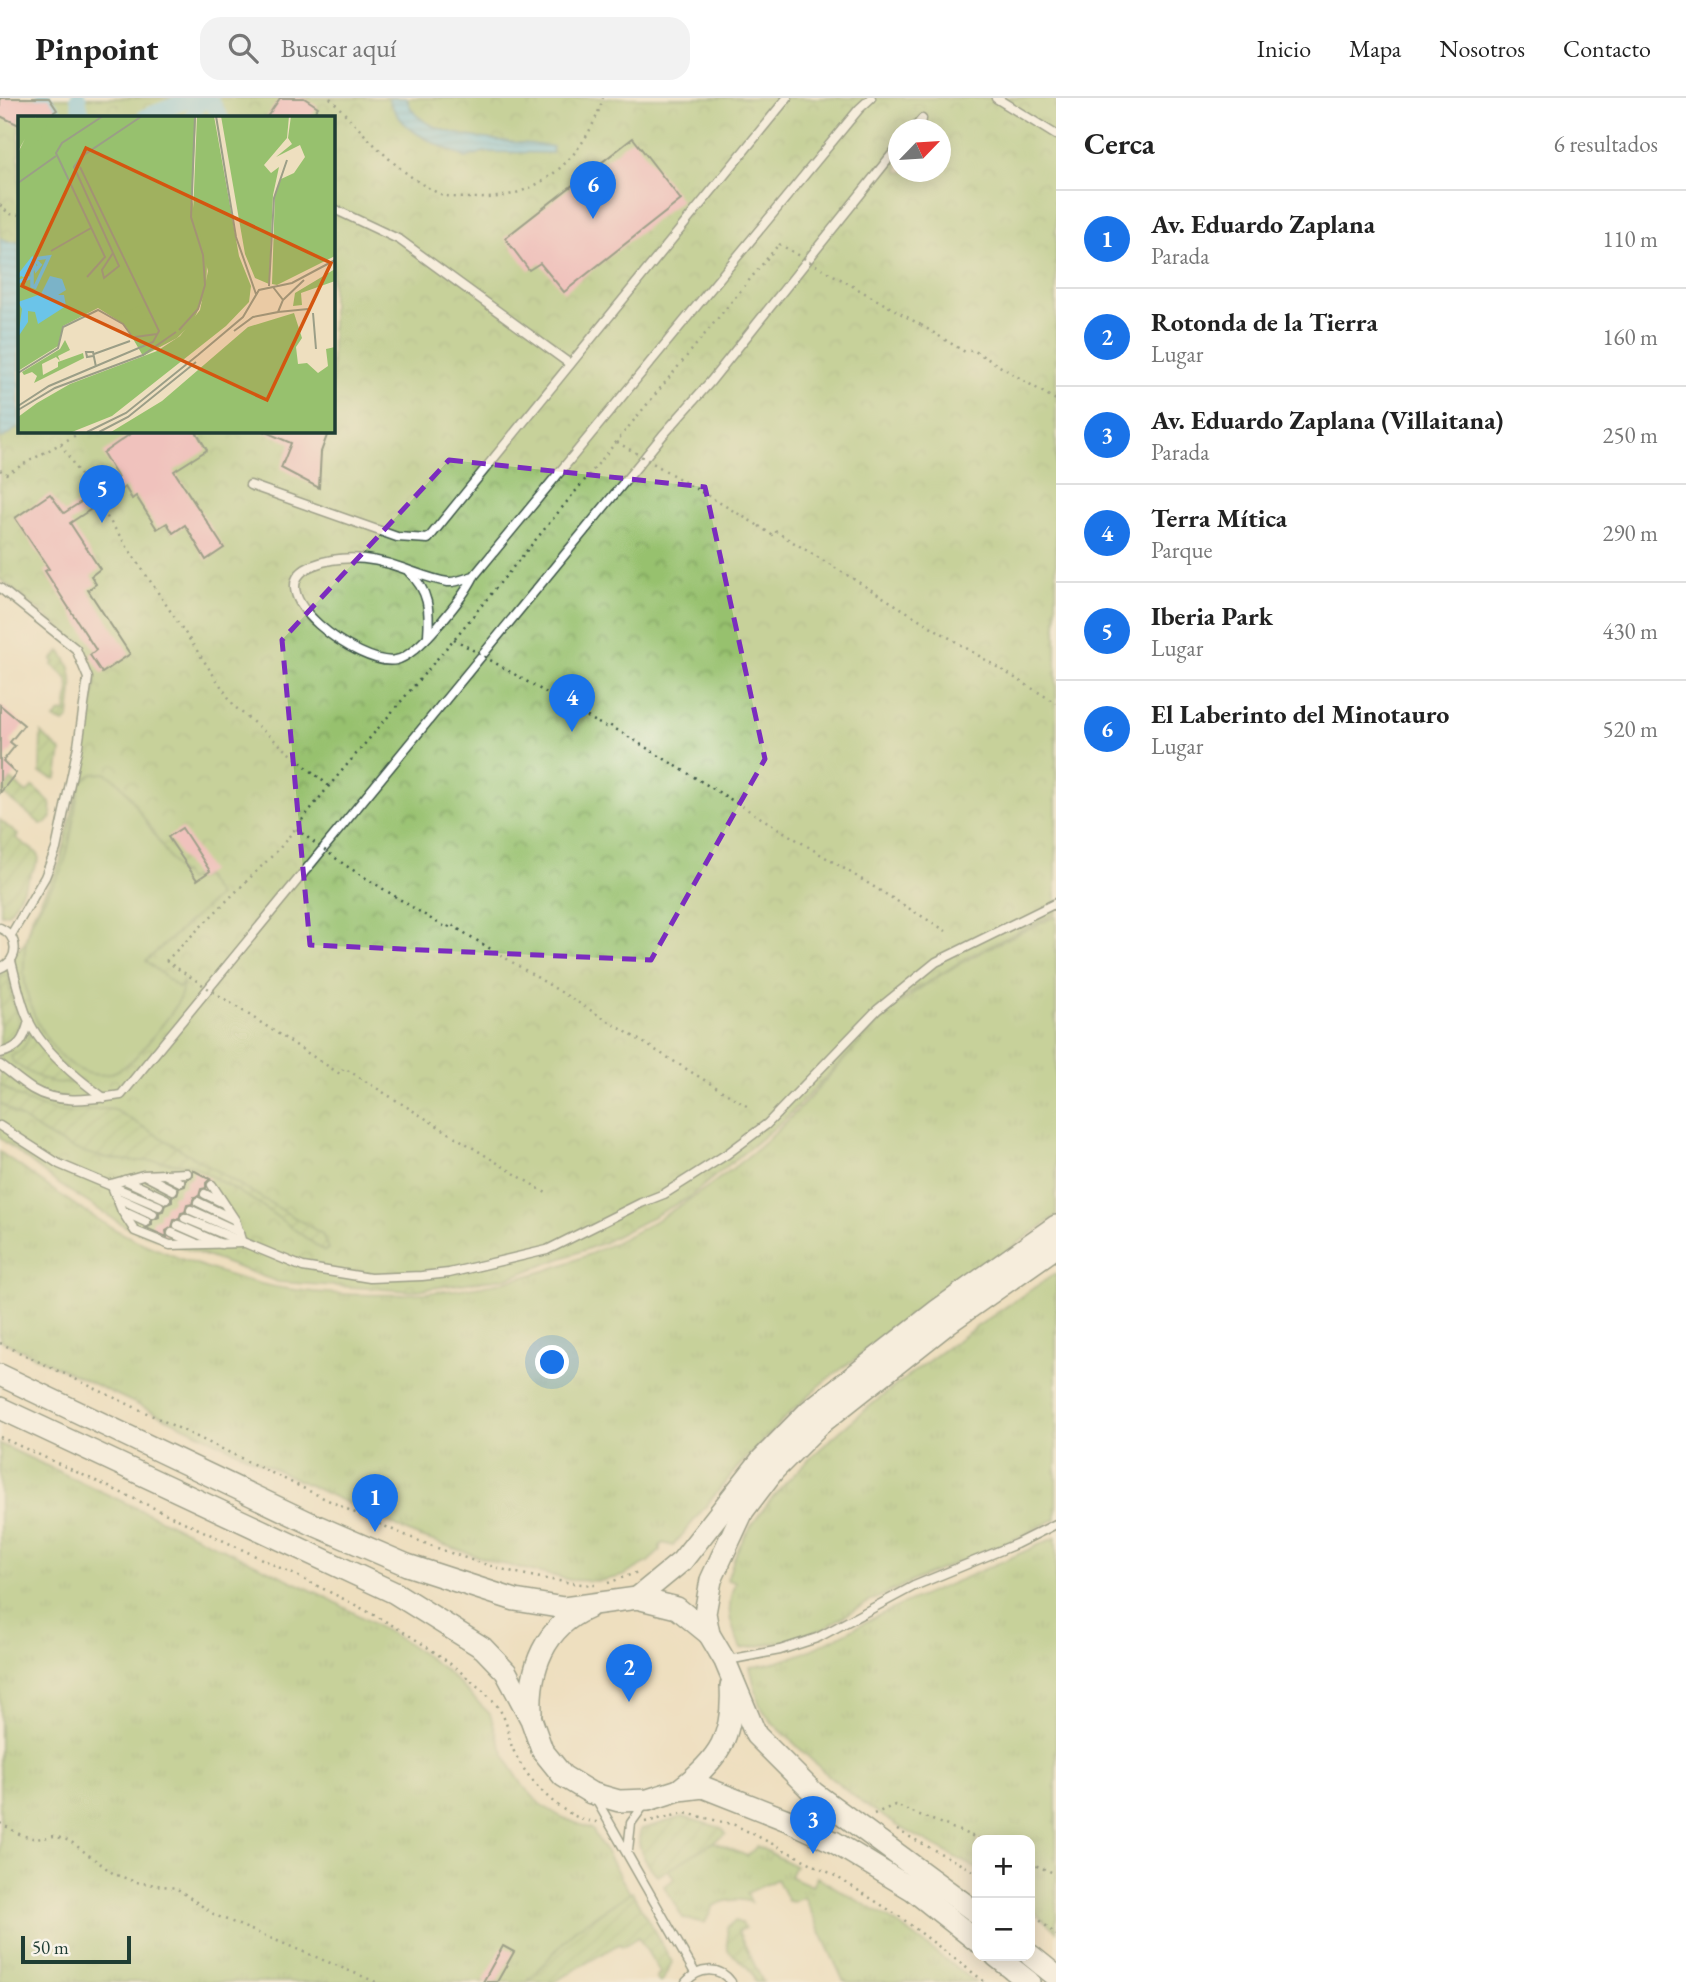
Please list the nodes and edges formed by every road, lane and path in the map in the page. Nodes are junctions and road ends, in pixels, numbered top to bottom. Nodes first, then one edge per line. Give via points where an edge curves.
1 (331, 98) edge
2 (603, 98) edge
3 (787, 98) edge
4 (871, 98) edge
5 (996, 98) edge
6 (1056, 135) edge
7 (888, 160) edge
8 (0, 205) edge
9 (334, 209) edge
10 (18, 215) edge
11 (570, 364) junction
12 (1056, 400) edge
13 (82, 432) edge
14 (617, 442) junction
15 (61, 444) junction
16 (0, 470) edge
17 (250, 485) dead end
18 (92, 495) dead end
19 (99, 505) dead end
20 (405, 569) junction
21 (474, 576) junction
22 (0, 588) edge
23 (428, 636) junction
24 (454, 639) junction
25 (1056, 703) edge
26 (329, 786) junction
27 (296, 829) junction
28 (1056, 903) edge
29 (0, 928) edge
30 (946, 931) dead end
31 (11, 935) junction
32 (11, 961) junction
33 (0, 968) edge
34 (29, 1021) junction
35 (0, 1053) edge
36 (0, 1065) edge
37 (104, 1098) junction
38 (750, 1108) dead end
39 (0, 1126) edge
40 (187, 1173) dead end
41 (164, 1174) junction
42 (143, 1175) junction
43 (125, 1180) junction
44 (180, 1182) dead end
45 (111, 1184) junction
46 (212, 1185) dead end
47 (173, 1190) dead end
48 (546, 1193) dead end
49 (205, 1194) dead end
50 (116, 1197) junction
51 (166, 1199) dead end
52 (198, 1202) dead end
53 (224, 1203) junction
54 (159, 1206) dead end
55 (121, 1211) junction
56 (153, 1214) dead end
57 (235, 1220) junction
58 (146, 1222) dead end
59 (178, 1225) dead end
60 (1056, 1226) edge
61 (239, 1232) junction
62 (172, 1233) dead end
63 (242, 1243) junction
64 (223, 1245) junction
65 (201, 1246) junction
66 (1056, 1247) edge
67 (0, 1343) edge
68 (0, 1375) edge
69 (0, 1408) edge
70 (0, 1437) edge
71 (1056, 1524) edge
72 (647, 1568) dead end
73 (637, 1598) junction
74 (606, 1600) junction
75 (709, 1634) junction
76 (727, 1669) junction
77 (531, 1719) junction
78 (679, 1790) junction
79 (591, 1793) junction
80 (648, 1800) junction
81 (871, 1816) dead end
82 (0, 1823) edge
83 (610, 1823) junction
84 (631, 1823) junction
85 (895, 1829) dead end
86 (972, 1836) edge
87 (628, 1853) junction
88 (1035, 1865) edge
89 (972, 1870) edge
90 (1056, 1874) edge
91 (972, 1909) edge
92 (1035, 1916) edge
93 (1056, 1935) edge
94 (972, 1937) edge
95 (1035, 1959) edge
96 (1002, 1961) edge
97 (695, 1973) junction
98 (1056, 1976) edge
99 (376, 1982) edge
100 (686, 1982) edge
101 (731, 1982) edge
102 (985, 1982) edge
103 (1029, 1982) edge

1 - 2 path via 394,164 440,194 487,199 532,187 564,167 586,140
3 - 11 lane
4 - 21 lane
5 - 6 lane
7 - 37 lane via 711,381 121,1095
8 - 10 path via 9,215
9 - 11 lane via 400,240
11 - 17 lane via 428,539 397,537
12 - 14 path, bridge via 779,244
13 - 15 path
14 - 24 path
14 - 25 path, bridge via 772,535 775,531
15 - 16 path via 6,474
15 - 18 path
19 - 26 path via 235,707
20 - 21 lane via 451,582
20 - 23 lane via 427,598
20 - 23 lane via 367,559 340,558 299,575 296,595 317,624 379,661 410,655
21 - 23 lane
22 - 31 lane via 76,649 88,678 56,849
24 - 26 path
24 - 30 path, bridge via 598,723 609,725
26 - 27 path
27 - 38 path, bridge via 436,922 448,928 450,924
27 - 48 path, bridge via 166,961 340,1074 344,1068
28 - 63 lane via 936,962 905,985 767,1124 727,1153 664,1194 547,1250 449,1273 370,1278 303,1267
29 - 31 lane
31 - 32 lane via 15,948
32 - 33 lane
32 - 34 lane
34 - 35 lane via 16,1048
34 - 37 lane via 52,1054
36 - 37 lane via 34,1090 63,1099
39 - 45 lane via 59,1164
40 - 41 lane
41 - 42 lane
41 - 44 lane
42 - 43 lane
42 - 47 lane
43 - 45 lane
43 - 51 lane
45 - 50 lane
45 - 54 lane
46 - 53 lane
49 - 53 lane
50 - 55 lane
50 - 56 lane
52 - 57 lane
53 - 57 lane
55 - 58 lane
55 - 65 lane via 135,1231 170,1245
57 - 61 lane
59 - 64 lane
60 - 73 main road via 938,1310 809,1411 762,1458 682,1561
61 - 63 lane
61 - 63 lane via 188,1214
62 - 65 lane
63 - 64 lane
64 - 65 lane
66 - 75 main road via 948,1323 820,1424 774,1470 743,1511 711,1580 705,1613
67 - 72 path via 333,1503 460,1556 563,1583 599,1585
68 - 74 main road via 407,1565 514,1600 564,1608
69 - 77 main road via 395,1593 483,1648 506,1672
70 - 83 path via 370,1611 449,1662 493,1699 505,1718 524,1771 549,1799 590,1822
71 - 76 lane via 914,1586 817,1638
73 - 74 main road
73 - 75 main road via 677,1608
74 - 77 main road via 578,1612 554,1632 538,1658 530,1688
75 - 76 main road
76 - 78 main road via 732,1710 723,1742 705,1770
76 - 91 main road via 756,1735 814,1793
77 - 79 main road via 542,1750 563,1776
78 - 80 main road
78 - 94 main road via 703,1787 834,1842 913,1890
79 - 80 main road via 619,1801
79 - 83 lane
80 - 84 lane
81 - 86 path via 895,1805
82 - 99 path via 36,1839 54,1836 70,1841 114,1874 176,1888 215,1915
83 - 87 lane
84 - 87 lane
84 - 102 path via 685,1813 735,1825 832,1874 899,1916
85 - 89 path
87 - 97 lane
88 - 90 path
92 - 93 path
95 - 98 main road
96 - 103 main road
97 - 100 lane
97 - 101 lane via 713,1970

